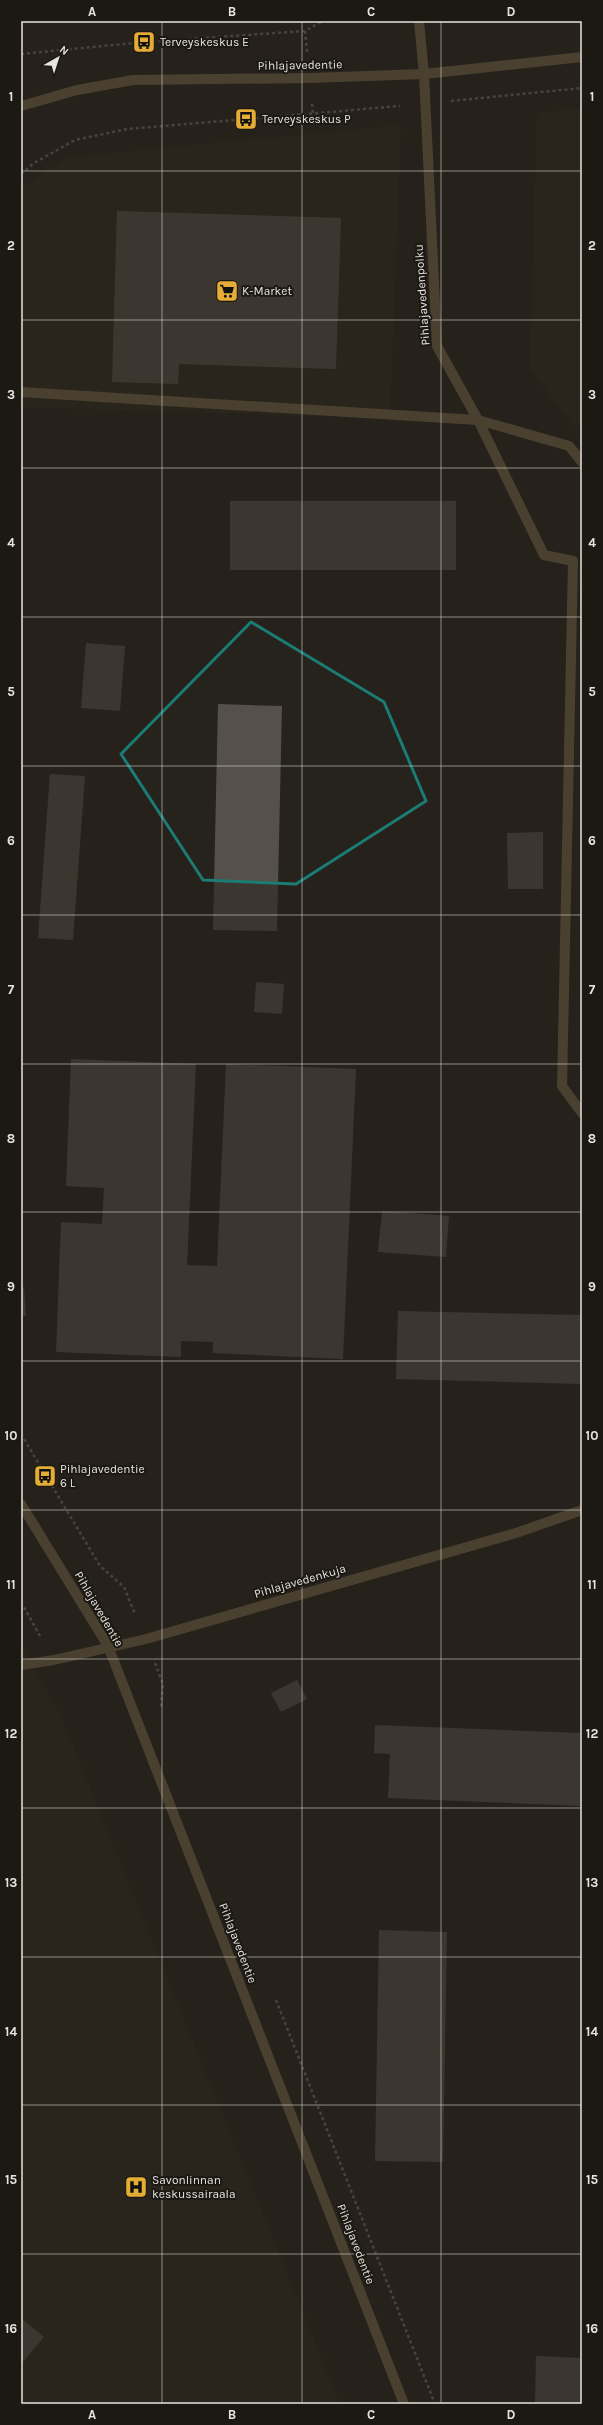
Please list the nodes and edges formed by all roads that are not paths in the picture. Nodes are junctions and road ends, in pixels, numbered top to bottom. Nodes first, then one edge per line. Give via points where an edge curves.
1 (419, 21) edge
2 (582, 57) edge
3 (424, 74) junction
4 (21, 106) edge
5 (21, 392) edge
6 (478, 420) junction
7 (582, 462) edge
8 (582, 1113) edge
9 (21, 1504) edge
10 (582, 1510) edge
11 (108, 1646) junction
12 (21, 1665) edge
13 (404, 2404) edge

1 - 3 street, Pihlajavedenpolku
2 - 3 street, Pihlajavedentie
3 - 4 street, Pihlajavedentie via 133,80 77,90
3 - 6 street, Pihlajavedenpolku via 437,346
5 - 6 street
6 - 7 street via 569,446
6 - 8 street, Pihlajavedenpolku via 544,555 573,561 562,1086
9 - 11 street, Pihlajavedentie
10 - 11 street, Pihlajavedenkuja via 516,1533 146,1638
11 - 12 street, Pihlajavedenkuja via 54,1660
11 - 13 street, Pihlajavedentie

